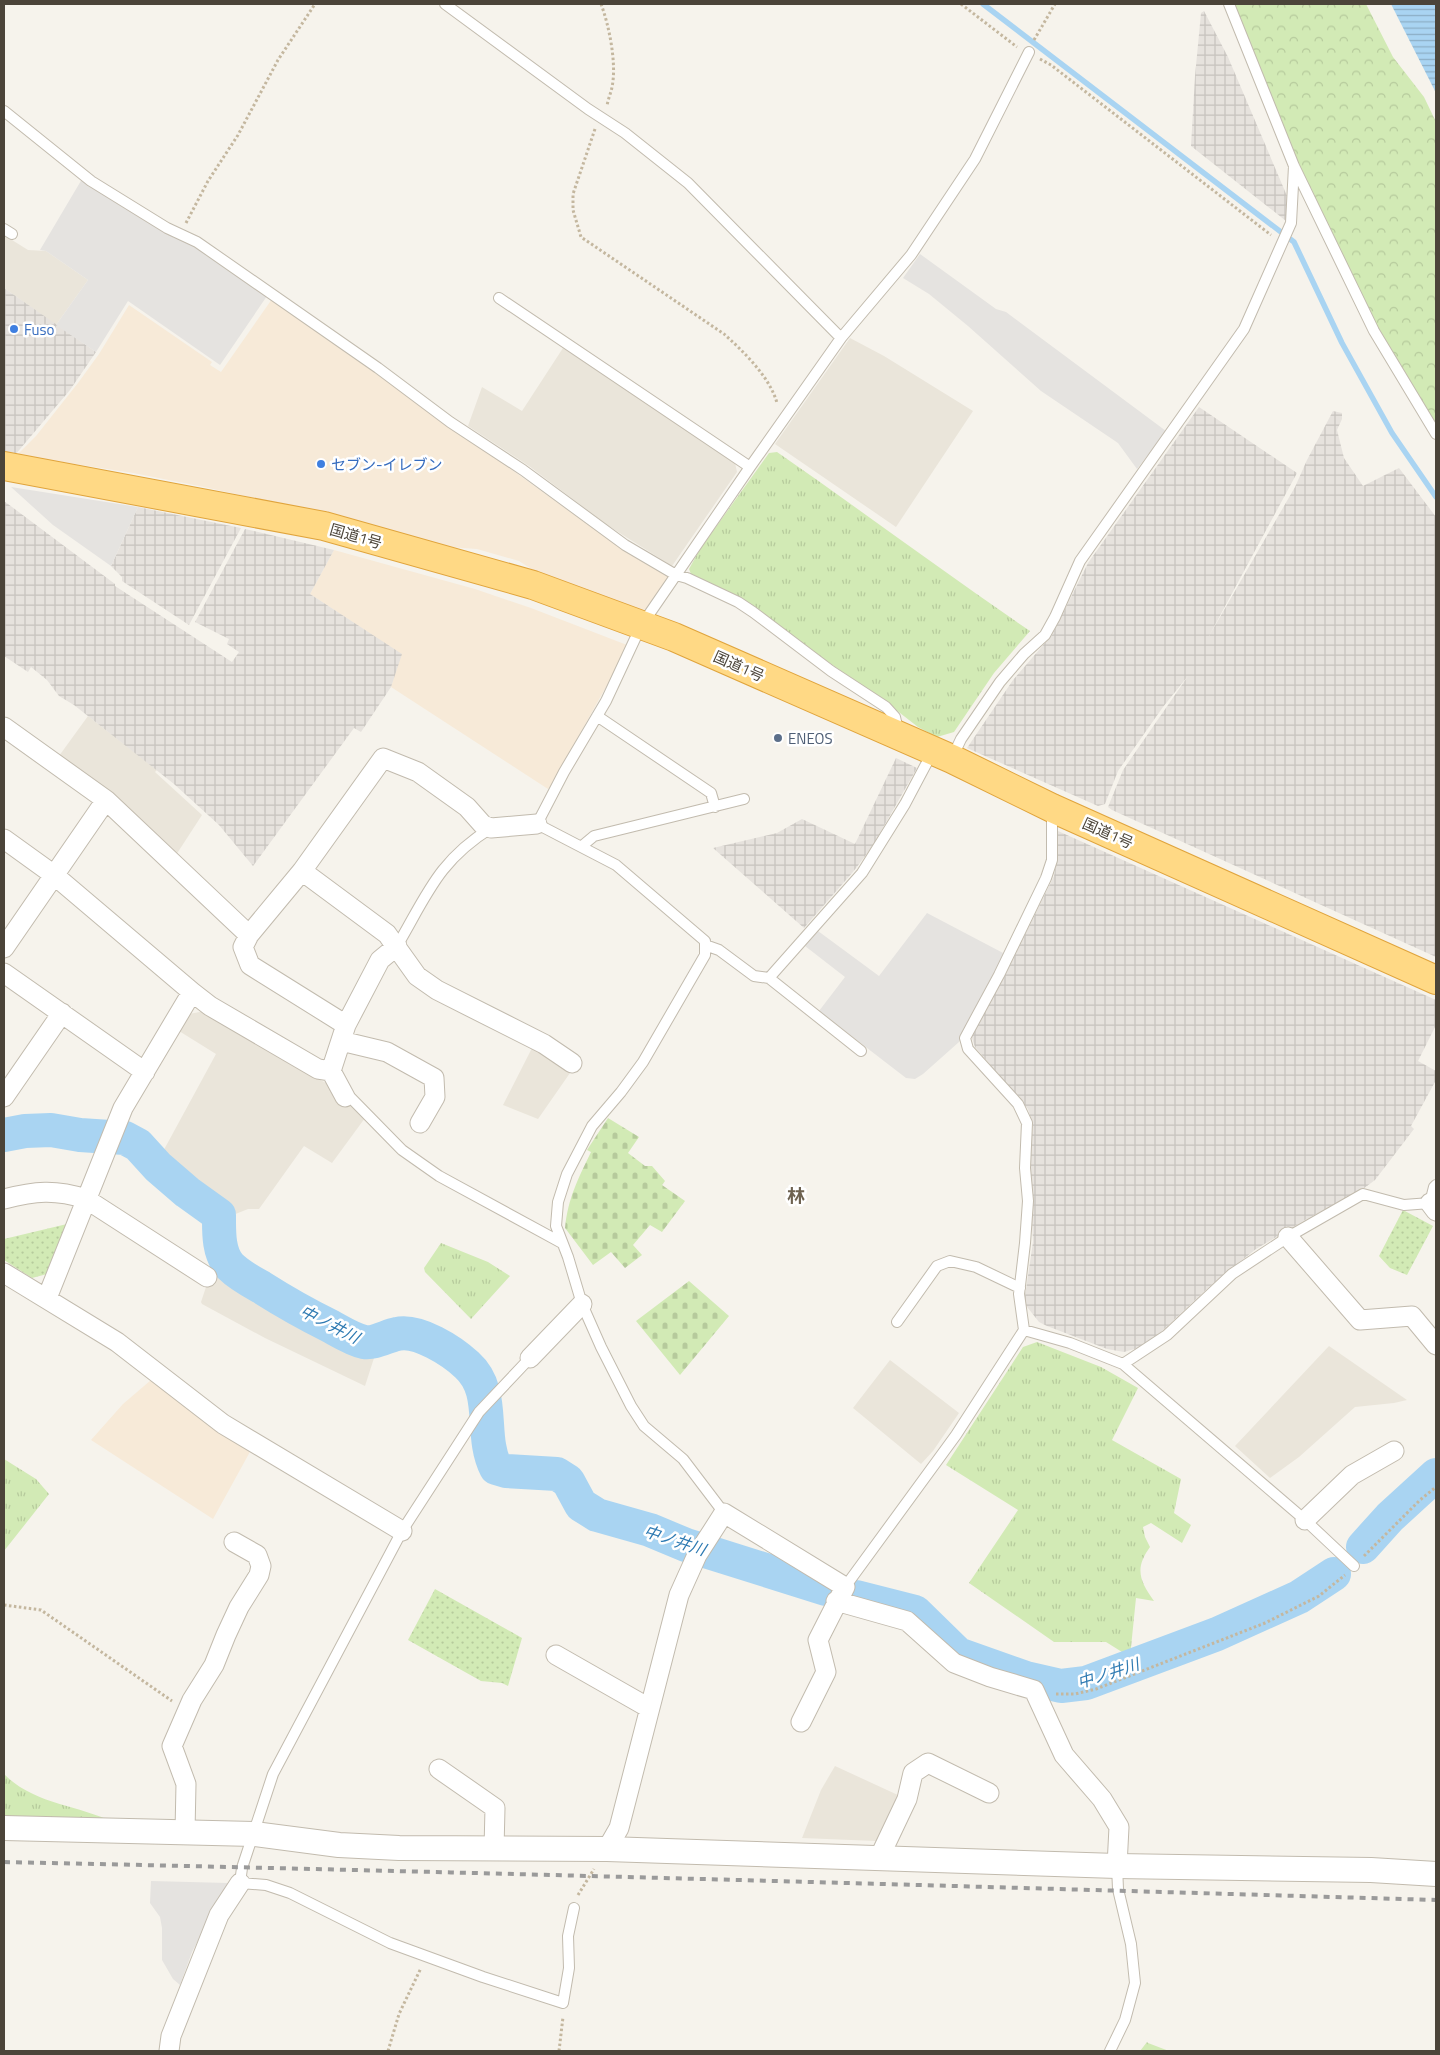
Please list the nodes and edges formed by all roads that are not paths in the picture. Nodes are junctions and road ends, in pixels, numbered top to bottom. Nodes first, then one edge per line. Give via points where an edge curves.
1 (445, 4) edge
2 (1229, 4) edge
3 (1027, 54) road end
4 (4, 112) edge
5 (1294, 166) junction
6 (499, 298) dead end
7 (841, 338) junction
8 (1436, 434) edge
9 (4, 466) edge
10 (750, 467) junction
11 (676, 575) junction
12 (641, 626) junction
13 (597, 716) junction
14 (4, 727) edge
15 (900, 736) junction
16 (942, 755) junction
17 (744, 799) dead end
18 (106, 800) junction
19 (714, 807) junction
20 (1052, 808) junction
21 (538, 824) junction
22 (491, 828) junction
23 (4, 839) edge
24 (582, 846) junction
25 (302, 870) junction
26 (54, 875) junction
27 (248, 935) junction
28 (705, 945) junction
29 (397, 946) junction
30 (4, 948) edge
31 (4, 973) edge
32 (770, 978) junction
33 (1436, 980) edge
34 (192, 992) junction
35 (62, 1013) junction
36 (344, 1033) junction
37 (861, 1050) dead end
38 (572, 1064) dead end
39 (331, 1071) junction
40 (145, 1072) junction
41 (4, 1097) edge
42 (345, 1097) joint
43 (420, 1123) dead end
44 (1436, 1185) edge
45 (4, 1199) edge
46 (86, 1199) junction
47 (1433, 1207) edge
48 (1288, 1237) junction
49 (562, 1244) junction
50 (4, 1273) edge
51 (207, 1277) dead end
52 (1020, 1288) junction
53 (47, 1298) junction
54 (582, 1304) junction
55 (897, 1322) dead end
56 (1024, 1330) junction
57 (1436, 1345) edge
58 (530, 1358) joint
59 (1123, 1364) junction
60 (1394, 1451) dead end
61 (724, 1513) junction
62 (1305, 1520) junction
63 (402, 1531) junction
64 (234, 1542) dead end
65 (1354, 1566) road end
66 (840, 1594) junction
67 (556, 1656) dead end
68 (649, 1708) junction
69 (800, 1722) dead end
70 (439, 1769) dead end
71 (989, 1793) dead end
72 (4, 1828) edge
73 (185, 1832) junction
74 (254, 1834) junction
75 (494, 1849) junction
76 (607, 1849) junction
77 (879, 1858) junction
78 (1117, 1866) junction
79 (1436, 1874) edge
80 (240, 1883) junction
81 (574, 1908) road end
82 (169, 2051) edge
83 (1110, 2051) edge

1 - 7 lane via 625,133 688,183
2 - 5 lane
3 - 7 lane via 975,159 911,254
4 - 11 lane via 91,181 196,242 625,545
5 - 8 lane via 1374,331
5 - 16 lane via 1291,223 1244,330 1080,561 1045,635 1000,682 961,739
6 - 10 lane
7 - 10 lane
9 - 12 highway, 国道1号 via 324,526 533,585
10 - 11 lane
11 - 12 lane
11 - 15 lane via 738,602 886,707 895,717
12 - 13 lane
12 - 15 highway, 国道1号 via 674,637
13 - 19 lane via 711,793
13 - 21 lane
14 - 18 street
15 - 16 highway, 国道1号
16 - 20 highway, 国道1号
16 - 32 lane via 905,804 862,873
17 - 19 lane
18 - 26 street
18 - 27 street
19 - 24 lane via 594,836
20 - 33 highway, 国道1号
20 - 52 lane via 1052,860 1046,878 965,1038 968,1049 1018,1104 1027,1123 1025,1168 1028,1201
21 - 22 street
21 - 24 lane
22 - 25 street via 418,772 383,758
22 - 29 lane via 451,858 433,881
23 - 26 street
24 - 28 lane via 616,865 685,922 706,941
25 - 27 street
25 - 29 street via 387,934
26 - 30 street
26 - 34 street
27 - 36 street via 243,947 250,965
28 - 32 lane via 719,950 754,976
28 - 49 lane via 705,955 643,1062 592,1126 567,1174 558,1202 556,1226
29 - 36 street via 380,960
29 - 38 street via 417,976 437,990 544,1044
31 - 35 street
32 - 37 lane
34 - 39 street via 210,1006 318,1069
34 - 40 street
35 - 40 street
35 - 41 street
36 - 39 street
36 - 43 street via 434,1078 435,1097
39 - 42 street
40 - 46 street via 123,1108
42 - 49 lane via 351,1098 402,1150 439,1176
44 - 47 lane
45 - 46 street via 34,1192 69,1194
46 - 51 street
46 - 53 street
47 - 48 lane via 1404,1205 1363,1194
48 - 57 street via 1360,1320 1412,1316
48 - 59 lane via 1232,1274 1167,1335
49 - 54 lane
50 - 53 street
52 - 55 lane via 976,1267 950,1261 937,1266
52 - 56 lane
53 - 63 street via 117,1342 223,1424
54 - 58 street
54 - 61 lane via 601,1347 644,1426 683,1459
56 - 59 lane via 1070,1343
56 - 66 lane via 956,1435
58 - 63 lane via 479,1412
59 - 62 lane
60 - 62 street via 1352,1474
61 - 66 street
61 - 68 street via 701,1549 679,1595
62 - 65 lane
63 - 74 lane via 273,1774
64 - 73 street via 257,1555 262,1566 172,1746 186,1784
66 - 69 street via 818,1640 826,1672
66 - 78 street via 907,1621 954,1663 1034,1690 1064,1755 1102,1799 1119,1827
67 - 68 street
68 - 76 street via 619,1828
70 - 75 street via 495,1808
71 - 77 street via 928,1763 913,1773 908,1799
72 - 73 street
73 - 74 street
74 - 75 street via 339,1845
74 - 80 lane
75 - 76 street
76 - 77 street
77 - 78 street
78 - 79 street
78 - 83 lane via 1118,1889 1131,1944 1135,1982 1125,2020
80 - 81 lane via 266,1885 290,1893 390,1942 563,2003 569,1968 568,1936
80 - 82 street via 219,1915 171,2036

